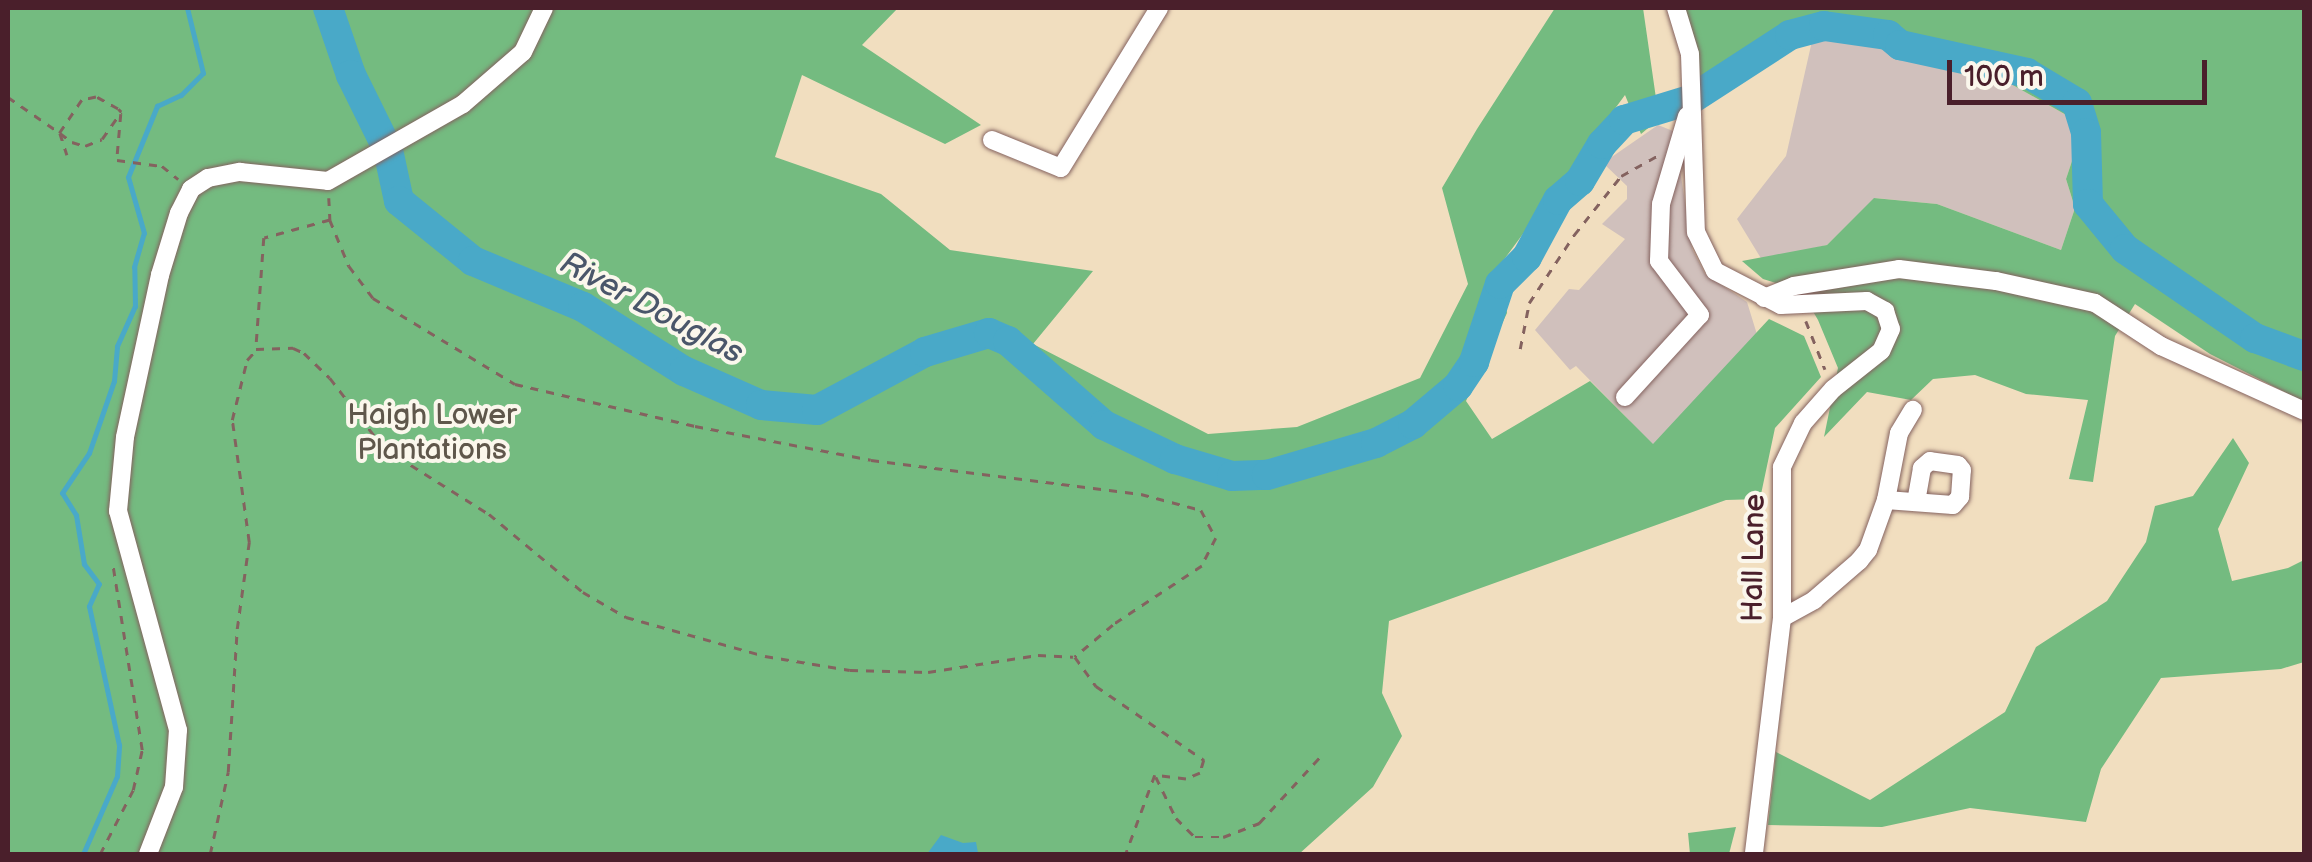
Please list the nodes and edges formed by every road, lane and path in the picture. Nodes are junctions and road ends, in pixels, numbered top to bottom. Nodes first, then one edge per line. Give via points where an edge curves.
1 (544, 8) edge
2 (1159, 8) edge
3 (1676, 8) edge
4 (8, 98) edge
5 (1690, 98) junction
6 (120, 112) junction
7 (60, 133) junction
8 (992, 140) dead end
9 (1675, 146) junction
10 (67, 155) dead end
11 (162, 166) dead end
12 (328, 182) junction
13 (330, 220) junction
14 (1764, 298) junction
15 (1800, 304) junction
16 (1520, 349) dead end
17 (256, 350) junction
18 (1833, 389) junction
19 (1625, 397) dead end
20 (1913, 410) dead end
21 (2304, 411) edge
22 (1886, 500) junction
23 (1916, 501) dead end
24 (112, 560) dead end
25 (1782, 618) junction
26 (1075, 658) junction
27 (1320, 758) dead end
28 (1155, 776) junction
29 (100, 854) edge
30 (148, 854) edge
31 (210, 854) edge
32 (1126, 854) edge
33 (1754, 854) edge

1 - 12 street via 523,52 463,104
2 - 8 street via 1060,168
3 - 5 street, Hall Lane via 1690,54
4 - 7 path
5 - 9 street
5 - 14 street, Hall Lane via 1692,205 1702,250 1714,272
6 - 7 path via 102,139 85,146
6 - 7 path via 96,97 82,100
6 - 11 path via 117,160
7 - 10 path
9 - 16 path via 1621,176 1574,235 1530,303
9 - 19 street via 1661,204 1658,260 1700,315
12 - 13 path
12 - 30 street via 240,172 208,178 192,189 179,214 160,276 125,437 118,511 178,730 174,787
13 - 17 path via 264,238
13 - 26 path via 373,298 515,384 871,460 1141,494 1202,510 1216,538 1202,566
14 - 15 street, Hall Lane
14 - 21 street via 1794,286 1900,268 1996,281 2095,304 2161,346
15 - 18 path
15 - 18 street, Hall Lane via 1867,300 1880,305 1890,321 1882,350
17 - 26 path via 304,353 384,448 489,514 582,592 626,617 765,656 850,670 928,672 1038,655
17 - 31 path via 246,360 232,420 249,542 228,772
18 - 25 street, Hall Lane via 1803,423 1782,467
20 - 22 street via 1899,433
22 - 23 street
22 - 25 street via 1859,561
24 - 29 path via 142,750 133,790
25 - 33 street, Hall Lane
26 - 28 path via 1096,686 1204,760 1200,773 1186,779
27 - 28 path via 1259,823 1223,836 1195,836 1176,818
28 - 32 path

